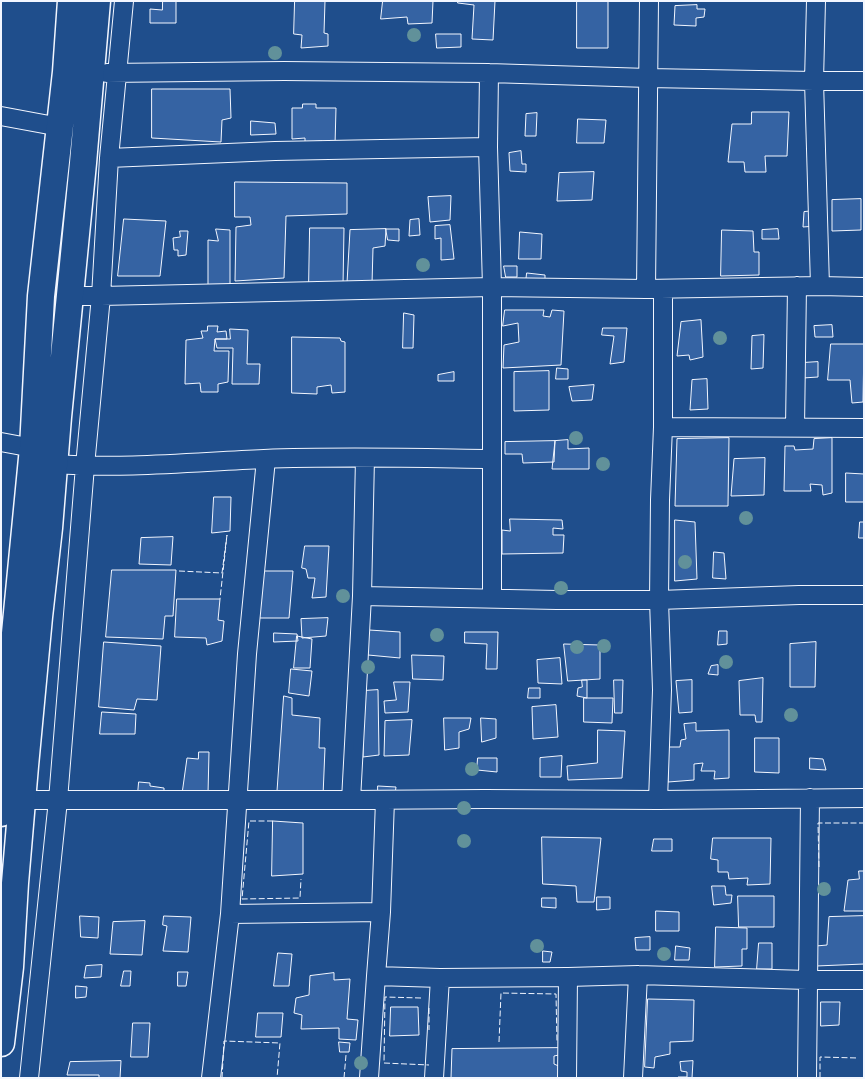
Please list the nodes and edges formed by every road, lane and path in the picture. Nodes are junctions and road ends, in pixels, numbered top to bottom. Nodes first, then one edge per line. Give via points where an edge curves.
1 (71, 1) edge
2 (96, 1) edge
3 (124, 1) edge
4 (648, 1) edge
5 (816, 1) edge
6 (90, 72) junction
7 (117, 73) junction
8 (489, 73) junction
9 (648, 78) junction
10 (814, 81) junction
11 (864, 81) edge
12 (1, 116) edge
13 (60, 127) junction
14 (488, 147) junction
15 (109, 158) junction
16 (797, 286) junction
17 (820, 286) junction
18 (492, 287) junction
19 (864, 287) edge
20 (646, 289) junction
21 (664, 289) junction
22 (70, 296) junction
23 (101, 296) junction
24 (663, 427) junction
25 (795, 427) junction
26 (864, 428) edge
27 (1, 442) edge
28 (33, 448) junction
29 (365, 458) junction
30 (266, 459) junction
31 (492, 459) junction
32 (55, 464) junction
33 (85, 466) junction
34 (864, 595) edge
35 (362, 596) junction
36 (492, 598) junction
37 (659, 600) junction
38 (9, 616) edge
39 (810, 798) junction
40 (864, 798) edge
41 (7, 800) edge
42 (58, 800) junction
43 (237, 800) junction
44 (351, 800) junction
45 (385, 800) junction
46 (658, 800) junction
47 (381, 912) junction
48 (230, 914) junction
49 (638, 975) junction
50 (376, 976) junction
51 (568, 977) junction
52 (440, 978) junction
53 (807, 980) junction
54 (864, 980) edge
55 (1, 1043) edge
56 (29, 1078) edge
57 (211, 1078) edge
58 (369, 1078) edge
59 (434, 1078) edge
60 (567, 1078) edge
61 (633, 1078) edge
62 (807, 1078) edge

1 - 13 main road
2 - 6 main road
3 - 7 street
4 - 9 street
5 - 10 street
6 - 7 street
6 - 22 main road
7 - 8 street
7 - 15 street
8 - 9 street
8 - 14 street
9 - 10 street
9 - 20 street
10 - 11 street
10 - 17 street
12 - 13 street
13 - 28 main road via 41,296
14 - 15 street via 274,150
14 - 18 street
15 - 23 street
16 - 17 street
16 - 21 street
16 - 25 street
17 - 19 street
18 - 20 street
18 - 23 street
18 - 31 street
20 - 21 street
21 - 24 street
22 - 23 street
22 - 32 main road
23 - 33 street
24 - 25 street
24 - 37 street
25 - 26 street
27 - 28 street
28 - 38 main road
29 - 30 street
29 - 31 street
29 - 35 street
30 - 33 street
30 - 43 street
31 - 36 street
32 - 33 street
32 - 41 main road via 38,626
33 - 42 street
34 - 37 street
35 - 36 street
35 - 44 street
36 - 37 street
37 - 46 street via 662,690
38 - 41 main road
39 - 40 street
39 - 46 street
39 - 53 street
41 - 42 street
41 - 55 main road via 15,883
42 - 43 street
42 - 56 street
43 - 44 street
43 - 48 street
44 - 45 street
45 - 46 street
45 - 47 street
47 - 48 street
47 - 50 street
48 - 57 street
49 - 51 street
49 - 53 street
49 - 61 street
50 - 52 street
50 - 58 street
51 - 52 street
51 - 60 street
52 - 59 street
53 - 54 street
53 - 62 street

